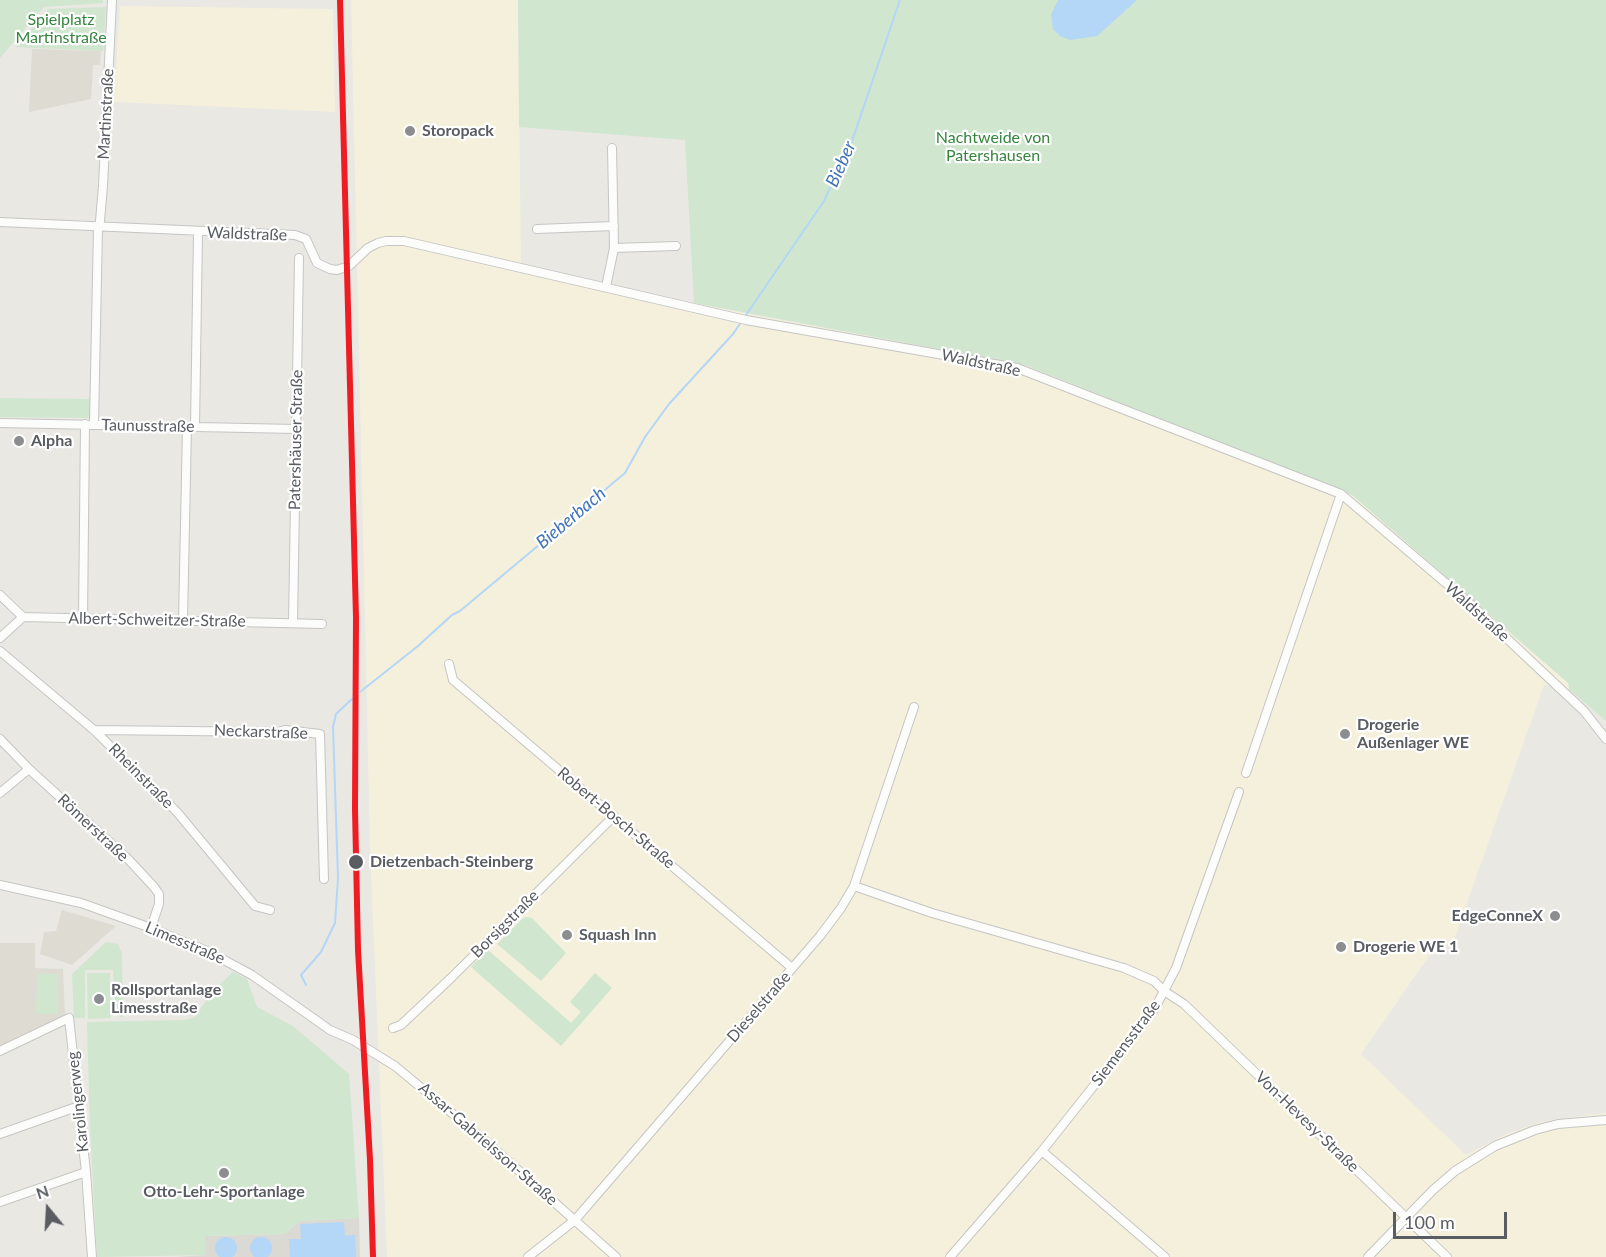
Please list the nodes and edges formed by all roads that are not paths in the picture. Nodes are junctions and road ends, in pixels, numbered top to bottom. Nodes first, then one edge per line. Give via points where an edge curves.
1 (112, 0) edge
2 (612, 148) dead end
3 (0, 222) edge
4 (614, 226) junction
5 (98, 228) junction
6 (537, 229) dead end
7 (198, 232) junction
8 (676, 246) dead end
9 (614, 248) junction
10 (299, 258) dead end
11 (606, 287) junction
12 (0, 423) edge
13 (90, 424) junction
14 (191, 427) junction
15 (296, 429) junction
16 (1341, 494) junction
17 (0, 595) edge
18 (23, 617) junction
19 (83, 619) junction
20 (183, 621) junction
21 (293, 623) junction
22 (322, 624) dead end
23 (0, 638) edge
24 (0, 651) edge
25 (448, 664) dead end
26 (914, 707) dead end
27 (94, 730) junction
28 (0, 739) edge
29 (1606, 739) edge
30 (29, 769) junction
31 (1246, 773) dead end
32 (1239, 792) dead end
33 (0, 793) edge
34 (614, 816) junction
35 (324, 879) dead end
36 (0, 885) edge
37 (854, 886) junction
38 (270, 910) dead end
39 (151, 928) junction
40 (792, 968) junction
41 (1164, 991) junction
42 (393, 1028) dead end
43 (353, 1040) joint
44 (0, 1052) edge
45 (79, 1106) junction
46 (1606, 1120) edge
47 (0, 1134) edge
48 (1042, 1151) junction
49 (86, 1172) junction
50 (0, 1202) edge
51 (1406, 1217) junction
52 (575, 1220) junction
53 (92, 1257) edge
54 (528, 1257) edge
55 (616, 1257) edge
56 (950, 1257) edge
57 (1165, 1257) edge
58 (1368, 1257) edge
59 (1447, 1257) edge

1 - 5 street, Martinstraße
2 - 4 street
3 - 5 street, Waldstraße
4 - 6 street
4 - 9 street
5 - 7 street, Waldstraße
5 - 13 street, Martinstraße
7 - 11 street, Waldstraße via 302,237 317,263 330,269 344,269 378,243 404,241
7 - 14 street
8 - 9 street
9 - 11 street
10 - 15 street, Patershäuser Straße
11 - 16 street, Waldstraße via 742,319 1017,368
12 - 13 street, Taunusstraße
13 - 14 street, Taunusstraße
13 - 19 street, Martinstraße
14 - 15 street, Taunusstraße
14 - 20 street
15 - 21 street, Patershäuser Straße
16 - 29 street, Waldstraße via 1468,602 1584,711
16 - 31 street
17 - 18 street
18 - 19 street, Albert-Schweitzer-Straße
18 - 23 street
19 - 20 street, Albert-Schweitzer-Straße
20 - 21 street, Albert-Schweitzer-Straße
21 - 22 street, Albert-Schweitzer-Straße
24 - 27 street, Rheinstraße
25 - 34 street, Robert-Bosch-Straße via 453,680
26 - 37 street, Dieselstraße
27 - 35 street, Neckarstraße via 285,730 320,734
27 - 38 street, Rheinstraße via 177,812 255,906
28 - 30 street, Römerstraße
30 - 33 street
30 - 39 street, Römerstraße via 154,887 159,898
32 - 41 street, Siemensstraße via 1176,968
34 - 40 street, Robert-Bosch-Straße
34 - 42 street, Borsigstraße via 452,977
36 - 39 street, Limesstraße via 81,903
37 - 40 street, Dieselstraße via 820,936
37 - 41 street via 932,913 1124,968 1154,981
39 - 43 street, Limesstraße via 234,964 330,1030
40 - 52 street, Dieselstraße
41 - 48 street, Siemensstraße via 1154,1010
41 - 51 street, Von-Hevesy-Straße via 1184,1004
43 - 52 street, Assar-Gabrielsson-Straße via 395,1066
44 - 45 street, Karolingerweg via 69,1018
45 - 47 street
45 - 49 street, Karolingerweg
46 - 51 street via 1557,1124 1495,1146 1455,1171
48 - 56 street, Siemensstraße
48 - 57 street
49 - 50 street
49 - 53 street, Karolingerweg
51 - 58 street
51 - 59 street, Von-Hevesy-Straße
52 - 54 street, Dieselstraße
52 - 55 street, Assar-Gabrielsson-Straße

